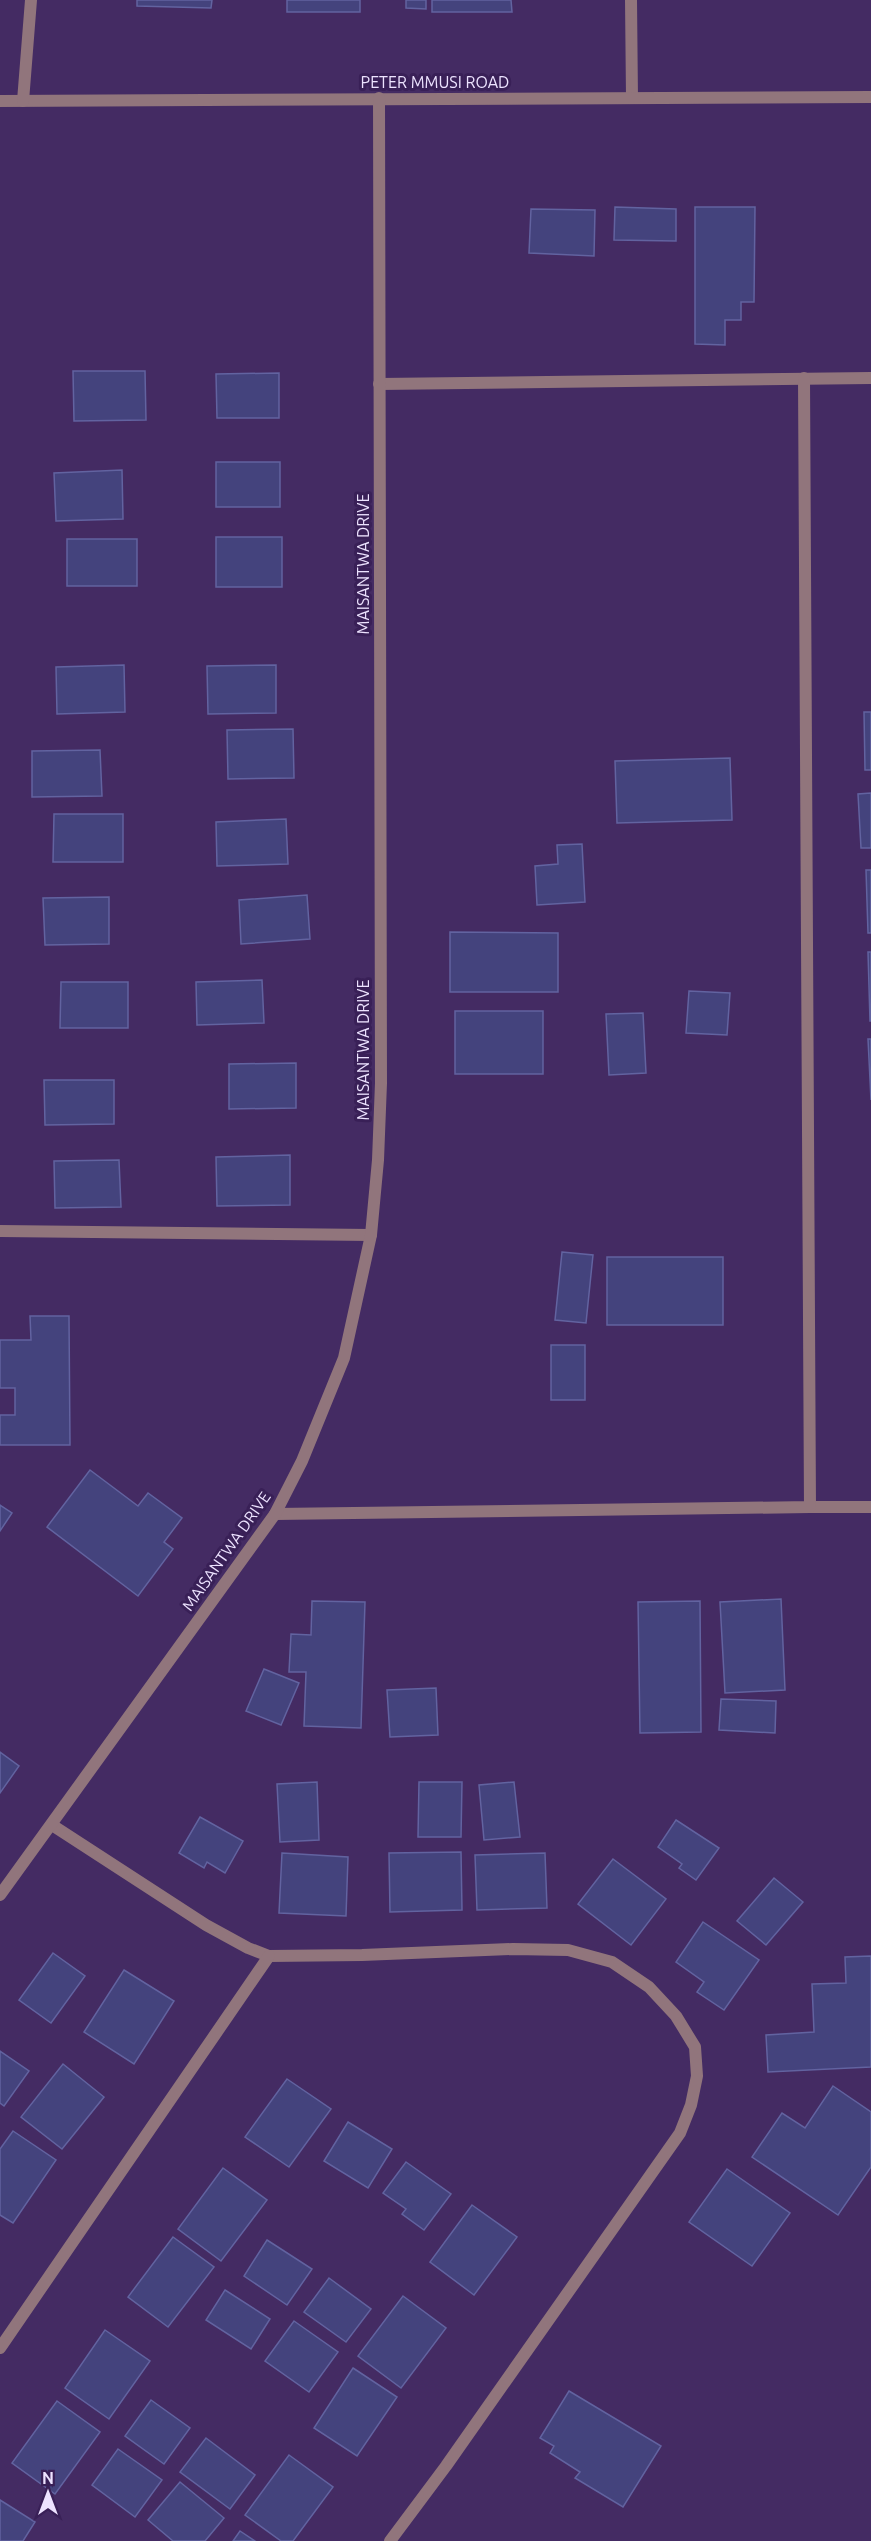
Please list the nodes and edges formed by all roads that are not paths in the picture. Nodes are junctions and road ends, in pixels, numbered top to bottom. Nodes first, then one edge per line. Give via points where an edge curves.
1 (31, 0) edge
2 (632, 0) edge
3 (871, 97) edge
4 (379, 98) junction
5 (632, 98) junction
6 (0, 101) edge
7 (23, 101) junction
8 (804, 378) junction
9 (871, 378) edge
10 (379, 384) junction
11 (0, 1230) edge
12 (371, 1235) junction
13 (810, 1507) junction
14 (871, 1507) edge
15 (275, 1514) junction
16 (52, 1825) junction
17 (0, 1895) edge
18 (269, 1956) junction
19 (0, 2348) edge
20 (390, 2541) edge

1 - 7 street
2 - 5 street
3 - 5 street, PETER MMUSI ROAD
4 - 5 street, PETER MMUSI ROAD
4 - 7 street, PETER MMUSI ROAD
4 - 10 street, MAISANTWA DRIVE
6 - 7 street, PETER MMUSI ROAD
8 - 9 street
8 - 10 street
8 - 13 street
10 - 12 street, MAISANTWA DRIVE via 381,1083
11 - 12 street
12 - 15 street, MAISANTWA DRIVE via 344,1358 302,1461
13 - 14 street
13 - 15 street
15 - 16 street, MAISANTWA DRIVE
16 - 17 street, MAISANTWA DRIVE
16 - 18 street via 206,1924
18 - 19 street
18 - 20 street via 568,1950 612,1962 649,1987 676,2016 695,2046 698,2076 680,2133

